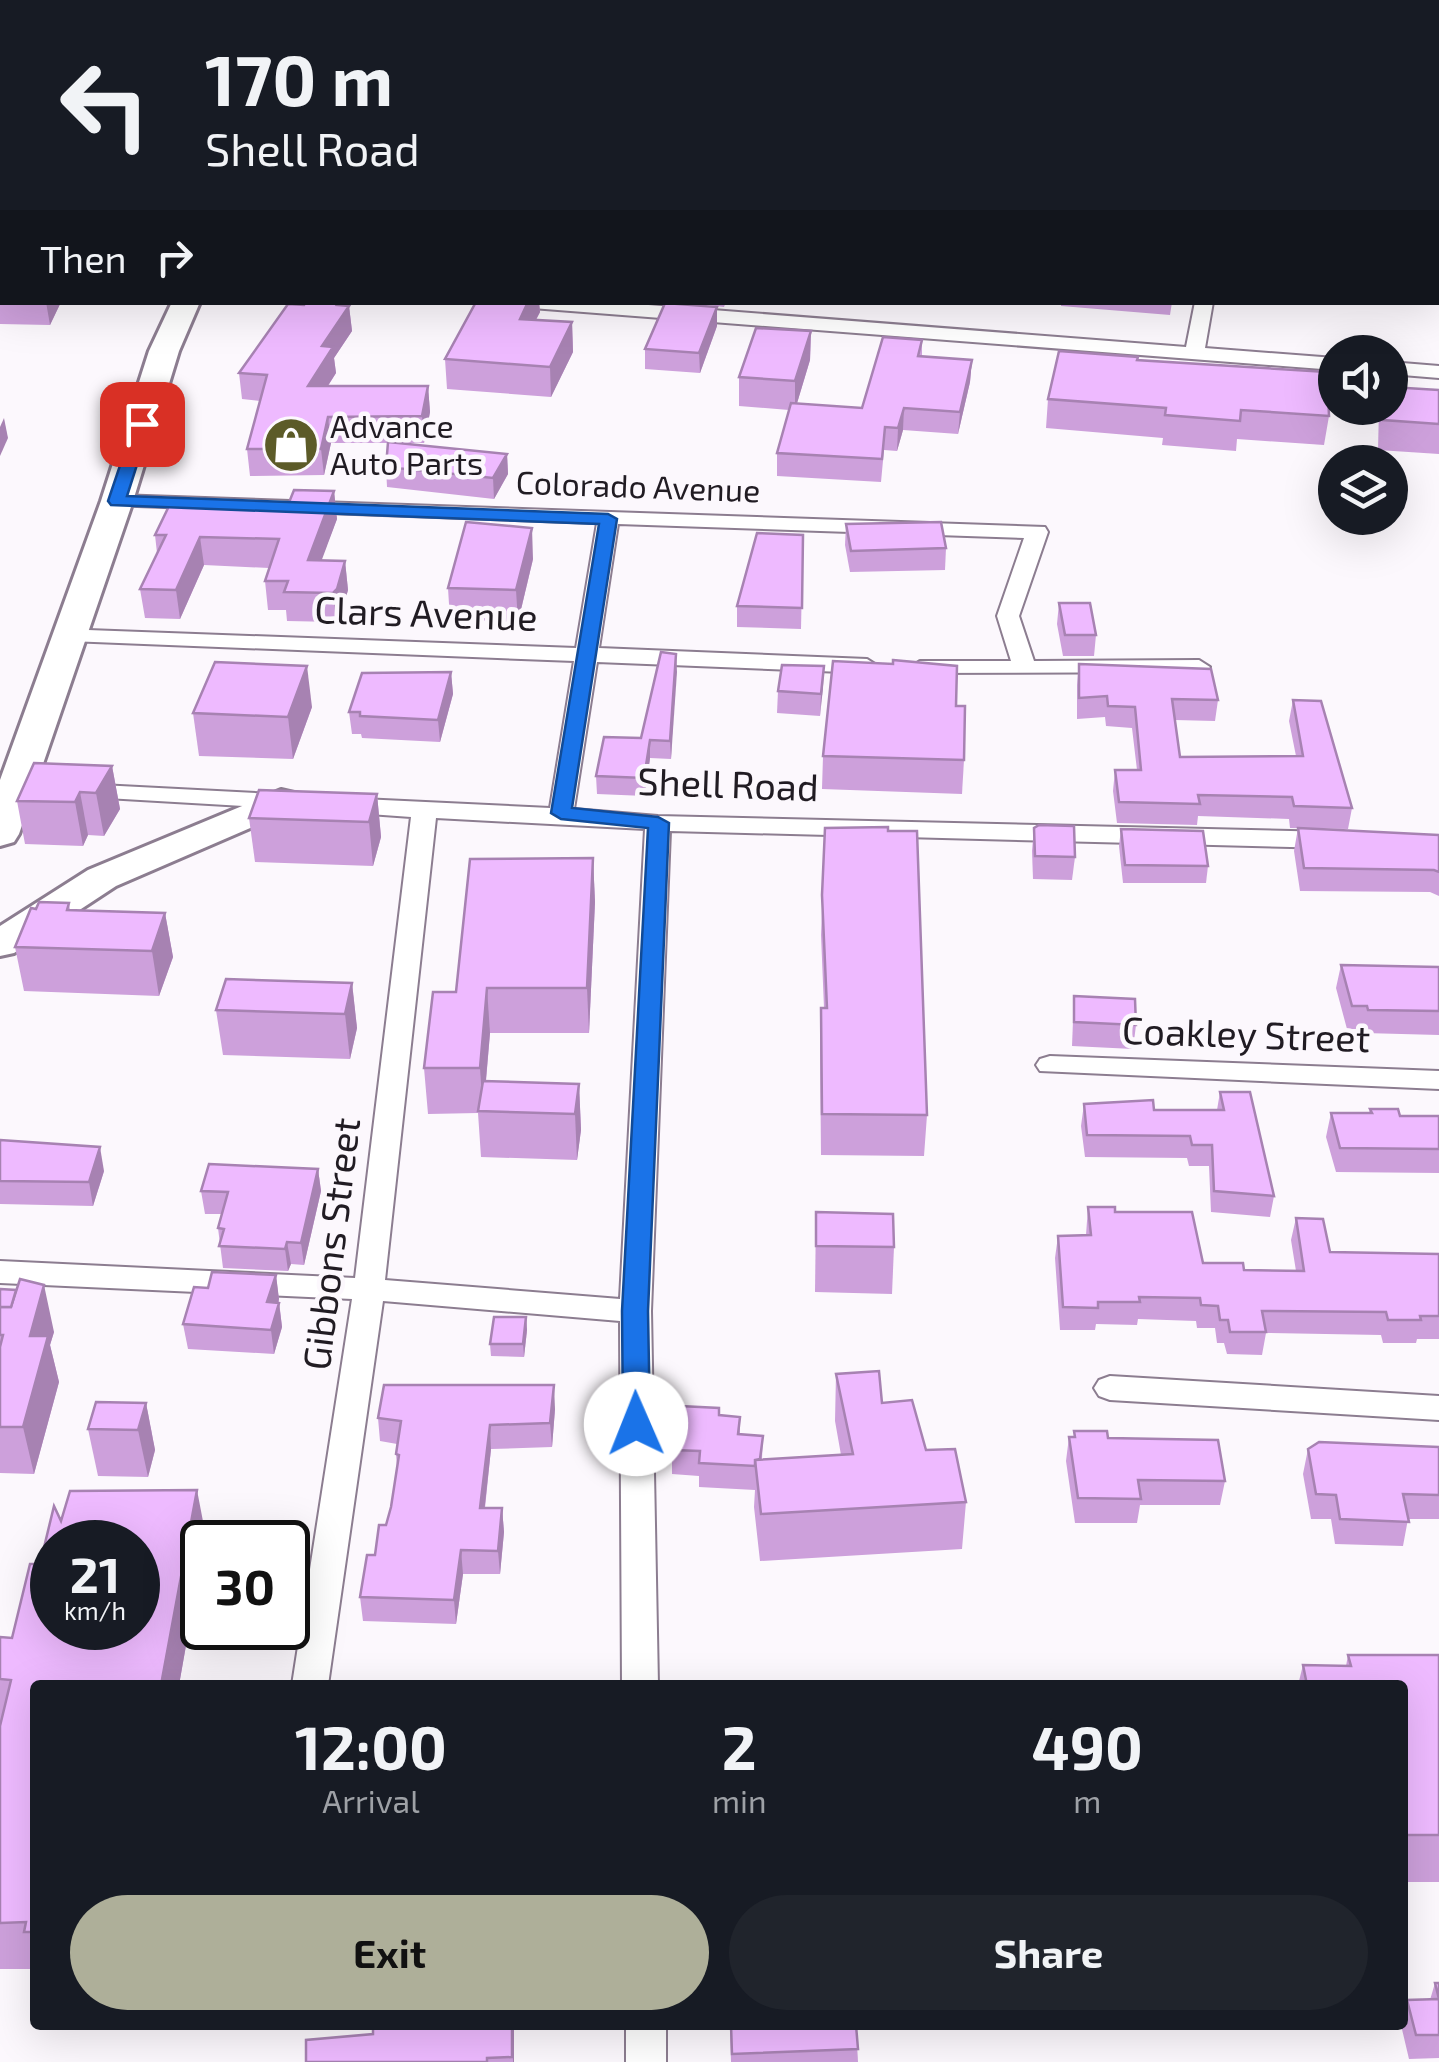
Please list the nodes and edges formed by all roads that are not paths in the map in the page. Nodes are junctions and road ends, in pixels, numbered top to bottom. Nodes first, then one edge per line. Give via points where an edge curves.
1 (185, 305) edge
2 (572, 305) edge
3 (1203, 305) edge
4 (1195, 352) junction
5 (1318, 363) edge
6 (1408, 369) edge
7 (1439, 372) edge
8 (117, 501) junction
9 (608, 519) junction
10 (70, 634) junction
11 (587, 656) junction
12 (1025, 666) junction
13 (1199, 667) edge
14 (34, 789) junction
15 (281, 801) junction
16 (424, 812) junction
17 (561, 813) junction
18 (658, 823) junction
19 (0, 834) edge
20 (1360, 841) edge
21 (0, 944) edge
22 (1050, 1065) dead end
23 (1439, 1080) edge
24 (0, 1272) edge
25 (369, 1289) junction
26 (635, 1311) junction
27 (1110, 1388) dead end
28 (1439, 1408) edge
29 (311, 1680) edge
30 (640, 1680) edge
31 (646, 2030) edge
32 (646, 2062) edge

1 - 8 main road
2 - 4 street
3 - 4 street
4 - 5 street
6 - 7 street
8 - 9 street, Colorado Avenue
8 - 10 main road
9 - 11 street
9 - 12 street, Colorado Avenue via 1037,532 1008,616
10 - 11 street, Clars Avenue
10 - 14 main road
11 - 12 street, Clars Avenue
11 - 17 street
12 - 13 street, Clars Avenue
14 - 15 street, Shell Road
14 - 19 main road
15 - 16 street, Shell Road
15 - 21 main road via 102,878
16 - 17 street, Shell Road
16 - 25 street, Gibbons Street
17 - 18 street, Shell Road
18 - 20 street, Shell Road
18 - 26 street
22 - 23 street, Coakley Street
24 - 25 street
25 - 26 street
25 - 29 street, Gibbons Street
26 - 30 street
27 - 28 street
31 - 32 street

